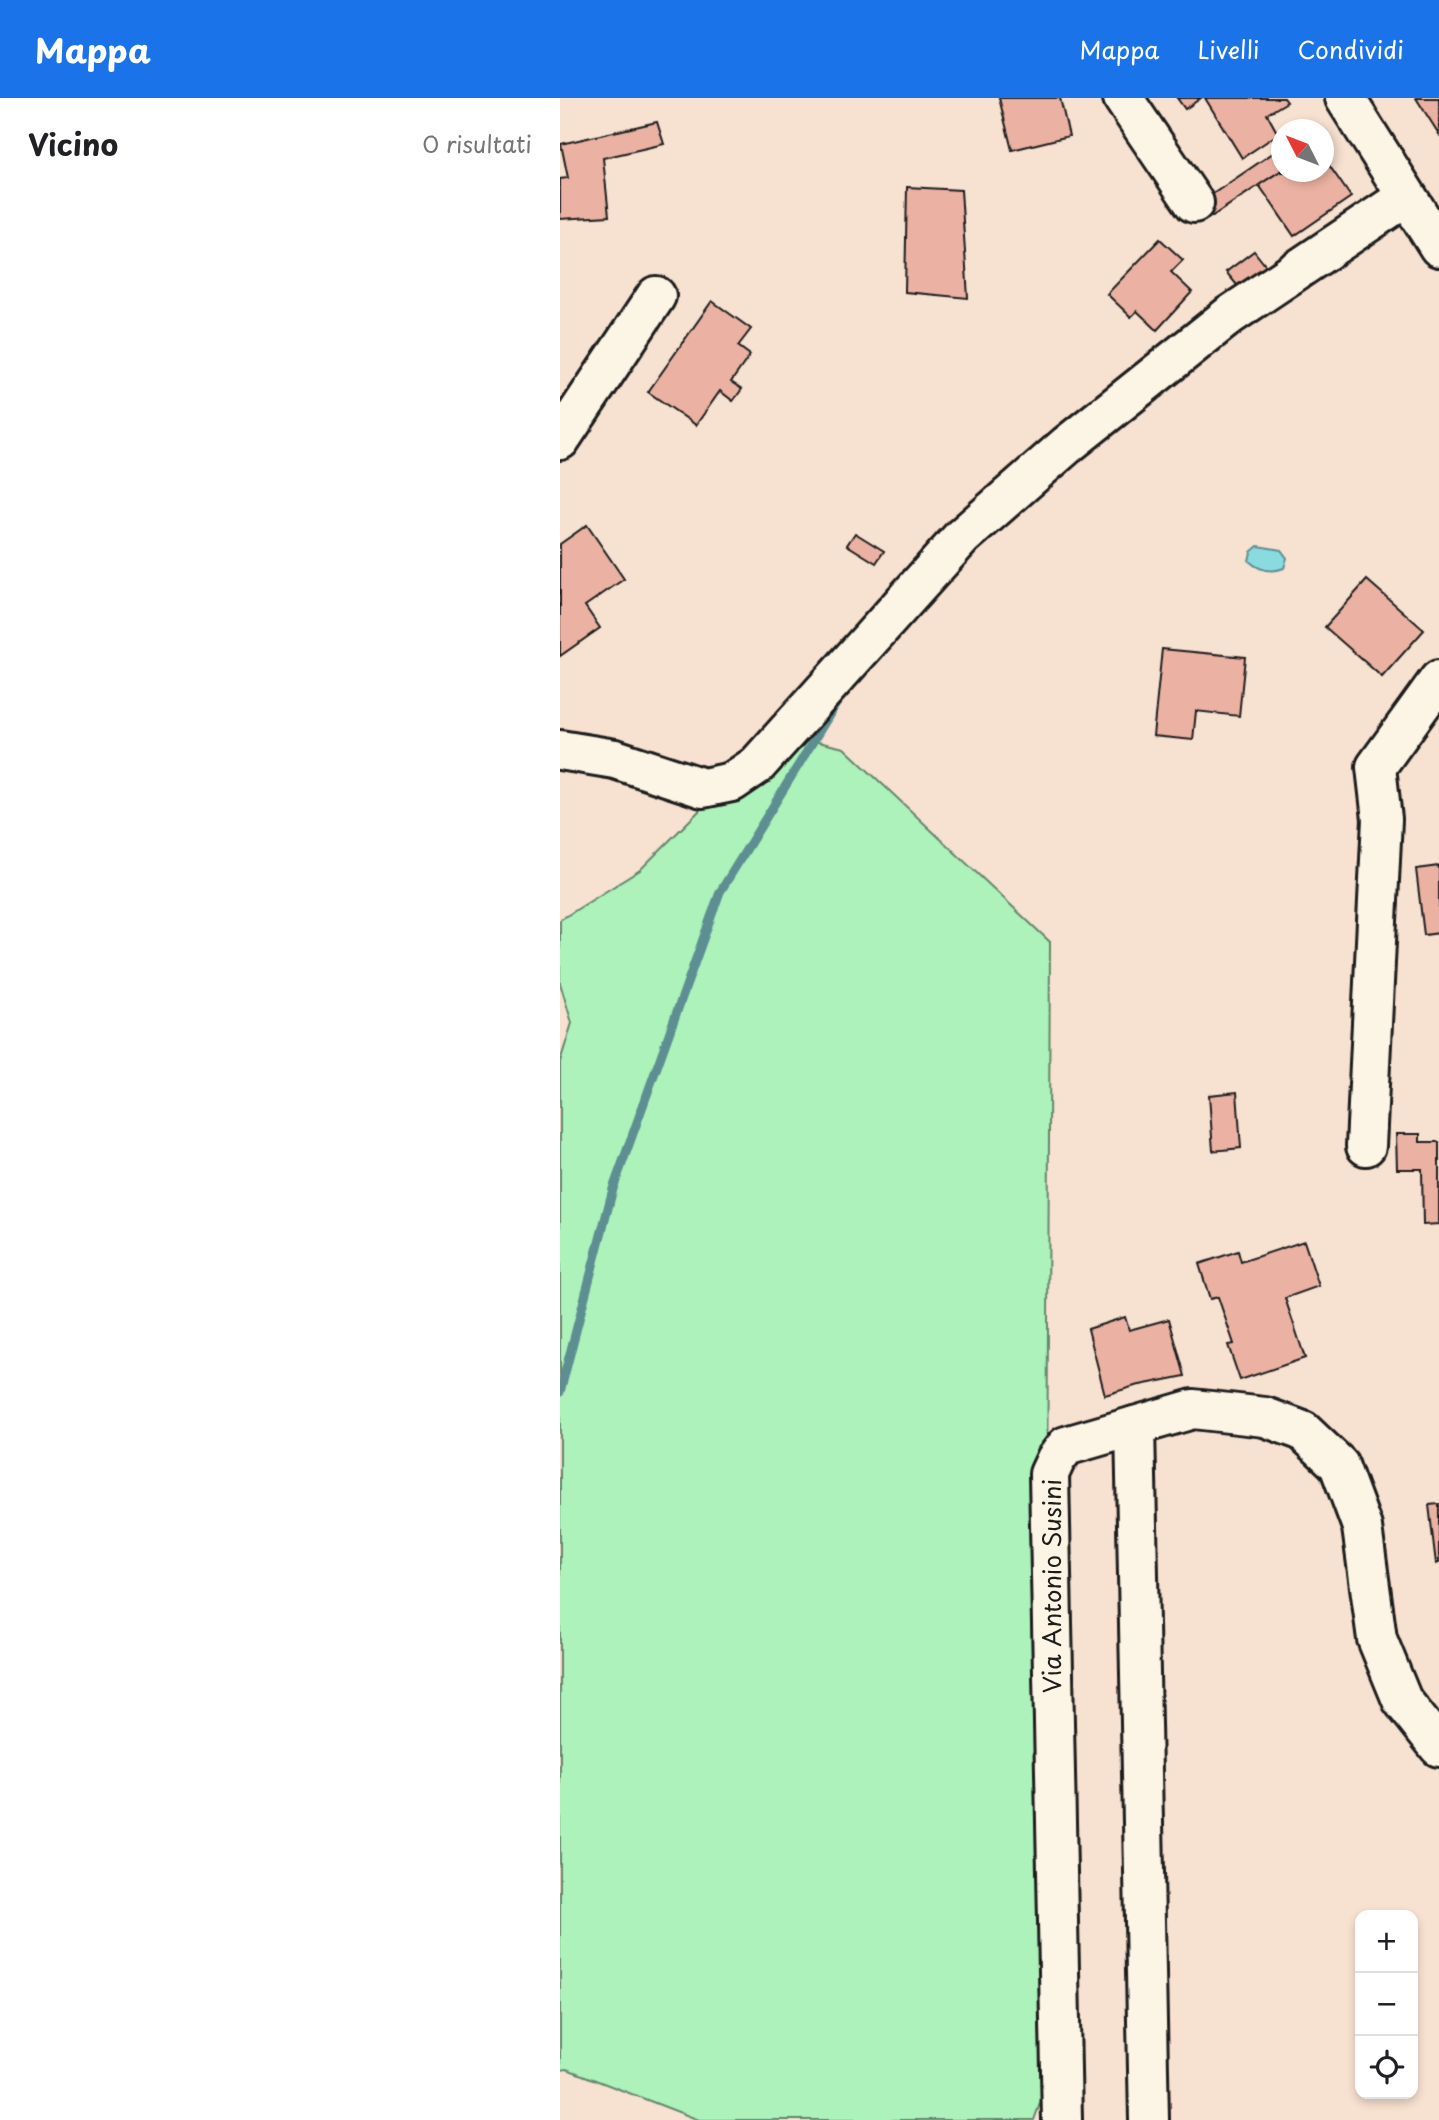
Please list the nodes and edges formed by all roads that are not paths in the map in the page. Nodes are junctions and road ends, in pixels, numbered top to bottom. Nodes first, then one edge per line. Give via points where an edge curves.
1 (1123, 98) edge
2 (1345, 98) edge
3 (1406, 197) junction
4 (1194, 203) dead end
5 (1439, 247) edge
6 (656, 296) dead end
7 (560, 440) edge
8 (1439, 681) edge
9 (560, 750) edge
10 (1366, 1146) dead end
11 (1135, 1426) junction
12 (1439, 1747) edge
13 (1062, 2120) edge
14 (1149, 2120) edge

1 - 4 street
2 - 3 street
3 - 5 street
3 - 9 street via 1230,315 1067,444 962,537 757,765 732,782 703,788 615,759
6 - 7 street
8 - 10 street via 1376,767 1382,819
11 - 12 street, Via Antonio Susini via 1193,1409 1265,1417 1303,1431 1339,1465 1362,1527 1377,1639 1402,1700
11 - 13 street, Via Antonio Susini via 1066,1446 1049,1474
11 - 14 street

